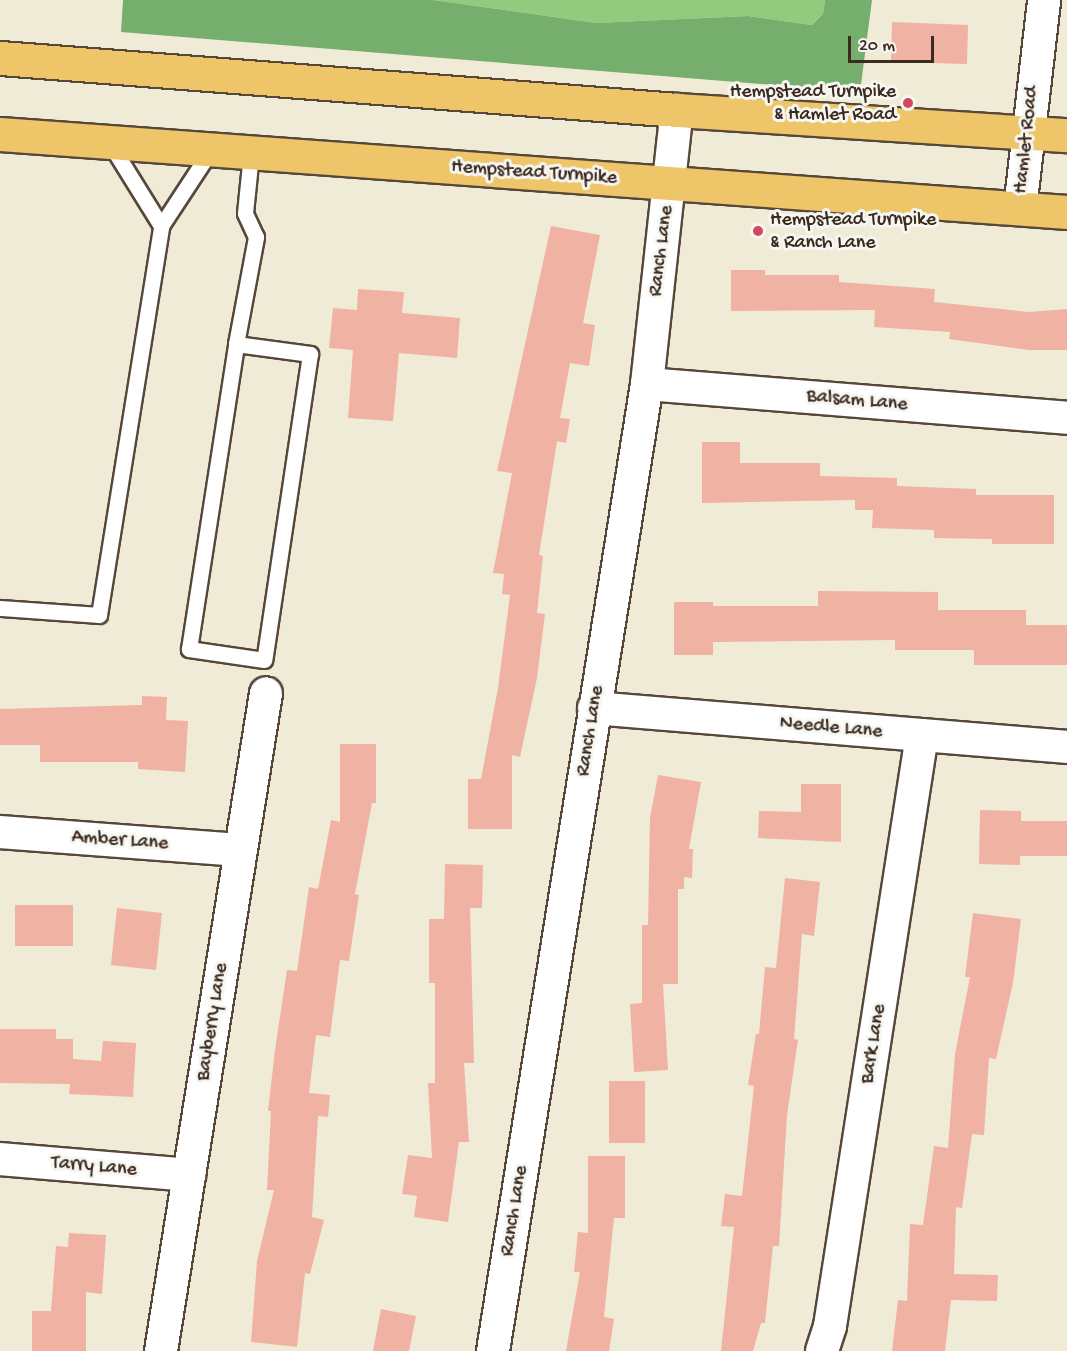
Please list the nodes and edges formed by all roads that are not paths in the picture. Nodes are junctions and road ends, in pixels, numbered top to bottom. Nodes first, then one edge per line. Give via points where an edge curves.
1 (1044, 0) edge
2 (0, 58) edge
3 (677, 110) junction
4 (1028, 132) junction
5 (0, 134) edge
6 (1067, 135) edge
7 (109, 142) junction
8 (211, 150) junction
9 (251, 154) junction
10 (670, 183) junction
11 (1020, 209) junction
12 (1067, 212) edge
13 (161, 226) junction
14 (236, 344) junction
15 (647, 384) junction
16 (1067, 418) edge
17 (0, 608) edge
18 (266, 693) dead end
19 (594, 708) junction
20 (922, 735) junction
21 (1067, 747) edge
22 (0, 832) edge
23 (240, 850) junction
24 (0, 1159) edge
25 (189, 1175) junction
26 (161, 1351) edge
27 (493, 1351) edge
28 (822, 1351) edge

1 - 4 street, Hamlet Road
2 - 3 main road
3 - 4 main road
3 - 10 street, Ranch Lane
4 - 6 main road
4 - 11 street, Hamlet Road
5 - 7 main road, Hempstead Turnpike
7 - 8 main road, Hempstead Turnpike
7 - 13 lane
8 - 9 main road, Hempstead Turnpike
8 - 13 lane
9 - 10 main road, Hempstead Turnpike
9 - 14 lane via 245,213 256,237
10 - 11 main road, Hempstead Turnpike
10 - 15 street, Ranch Lane
11 - 12 main road, Hempstead Turnpike
13 - 17 lane via 99,615
14 - 14 lane via 189,649 264,660 310,354
15 - 16 street, Balsam Lane
15 - 19 street, Ranch Lane
18 - 23 street, Bayberry Lane
19 - 20 street, Needle Lane
19 - 27 street, Ranch Lane
20 - 21 street, Needle Lane
20 - 28 street, Bark Lane via 832,1314
22 - 23 street, Amber Lane
23 - 25 street, Bayberry Lane
24 - 25 street, Tarry Lane
25 - 26 street, Bayberry Lane

